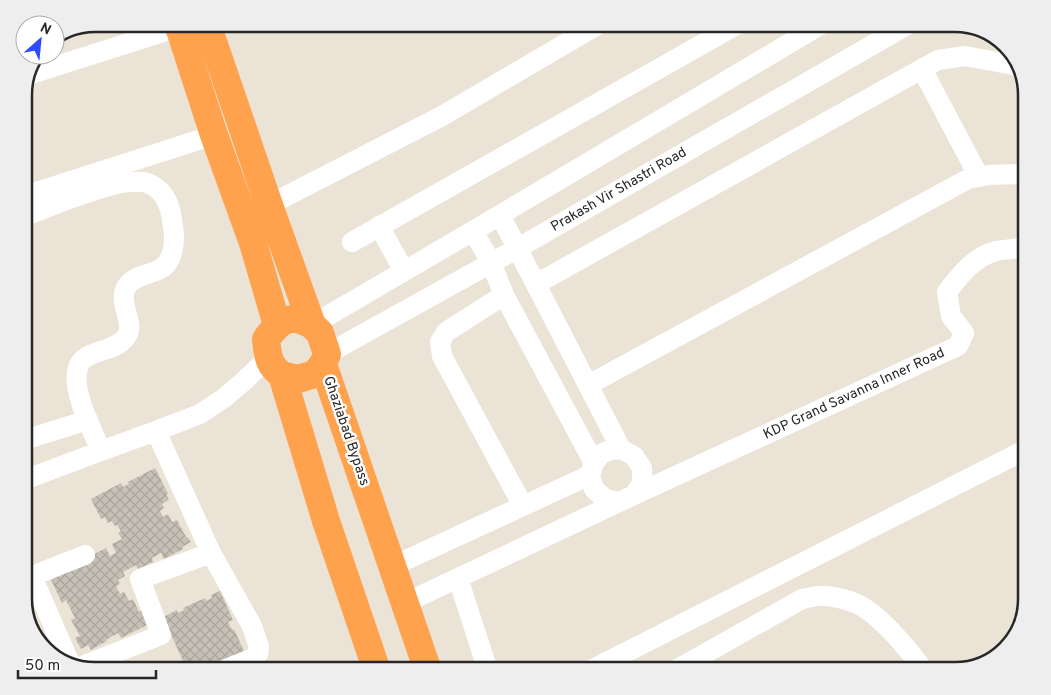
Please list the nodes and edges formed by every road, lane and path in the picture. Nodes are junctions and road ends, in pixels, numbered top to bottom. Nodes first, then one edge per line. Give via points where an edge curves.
1 (158, 32) edge
2 (181, 32) edge
3 (210, 32) edge
4 (585, 32) edge
5 (724, 32) edge
6 (809, 32) edge
7 (896, 32) edge
8 (1010, 64) edge
9 (922, 68) junction
10 (37, 72) edge
11 (214, 135) junction
12 (1018, 174) edge
13 (980, 177) junction
14 (33, 193) edge
15 (269, 205) junction
16 (33, 212) edge
17 (500, 215) junction
18 (379, 226) junction
19 (473, 231) junction
20 (352, 242) dead end
21 (518, 248) junction
22 (1018, 248) edge
23 (490, 262) junction
24 (404, 271) junction
25 (536, 284) junction
26 (504, 295) junction
27 (277, 325) junction
28 (312, 325) junction
29 (325, 359) junction
30 (275, 367) junction
31 (588, 385) junction
32 (88, 420) junction
33 (156, 431) junction
34 (33, 437) edge
35 (621, 449) junction
36 (101, 451) junction
37 (1018, 454) edge
38 (592, 469) junction
39 (33, 477) edge
40 (627, 498) junction
41 (523, 506) junction
42 (211, 553) junction
43 (85, 555) dead end
44 (393, 566) junction
45 (33, 576) edge
46 (33, 578) edge
47 (458, 578) junction
48 (405, 603) junction
49 (66, 655) edge
50 (93, 662) edge
51 (243, 662) edge
52 (375, 662) edge
53 (425, 662) edge
54 (485, 662) edge
55 (607, 662) edge
56 (690, 662) edge
57 (918, 662) edge

1 - 10 street
2 - 11 highway
3 - 15 highway, Ghaziabad Bypass
4 - 15 street via 442,116
5 - 18 street
6 - 17 street
7 - 21 street, Prakash Vir Shastri Road
8 - 9 street via 965,56 938,60
9 - 13 street
9 - 25 street
11 - 14 street
11 - 27 highway via 253,243
12 - 13 street
13 - 31 street via 968,179
15 - 28 highway, Ghaziabad Bypass
16 - 32 street via 120,183 145,182 159,189 169,203 175,235 173,249 167,263 127,286 123,296 128,335 113,348 86,356 79,364 75,378 77,391
17 - 19 street
17 - 21 street
18 - 20 street
18 - 24 street
19 - 23 street
19 - 24 street
21 - 23 street, Prakash Vir Shastri Road
21 - 25 street
22 - 40 street, KDP Grand Savanna Inner Road via 978,259 947,292 951,316 964,333 958,346
23 - 26 street
23 - 29 street, Prakash Vir Shastri Road
24 - 28 street
25 - 31 street
26 - 38 street
26 - 41 street via 446,332 440,342 442,356
27 - 28 highway via 288,319 302,319
27 - 30 highway via 266,339
28 - 29 highway, Ghaziabad Bypass via 320,333
29 - 30 highway via 315,374 298,379
29 - 44 highway, Ghaziabad Bypass
30 - 33 street via 244,381 200,414
30 - 52 highway
31 - 35 street
32 - 34 street
32 - 36 street
33 - 36 street
33 - 42 street
35 - 38 street via 600,454
35 - 40 street via 634,456 642,468 642,483
36 - 39 street
37 - 55 street
38 - 40 street via 594,489 605,499
38 - 41 street
40 - 47 street
41 - 44 street
42 - 50 street via 140,579 161,635
42 - 51 street via 252,626 260,649 253,658
43 - 45 street
44 - 48 highway, Ghaziabad Bypass
46 - 49 street
47 - 48 street
47 - 54 street
48 - 53 highway, Ghaziabad Bypass
56 - 57 street via 802,599 818,596 856,603 876,617

